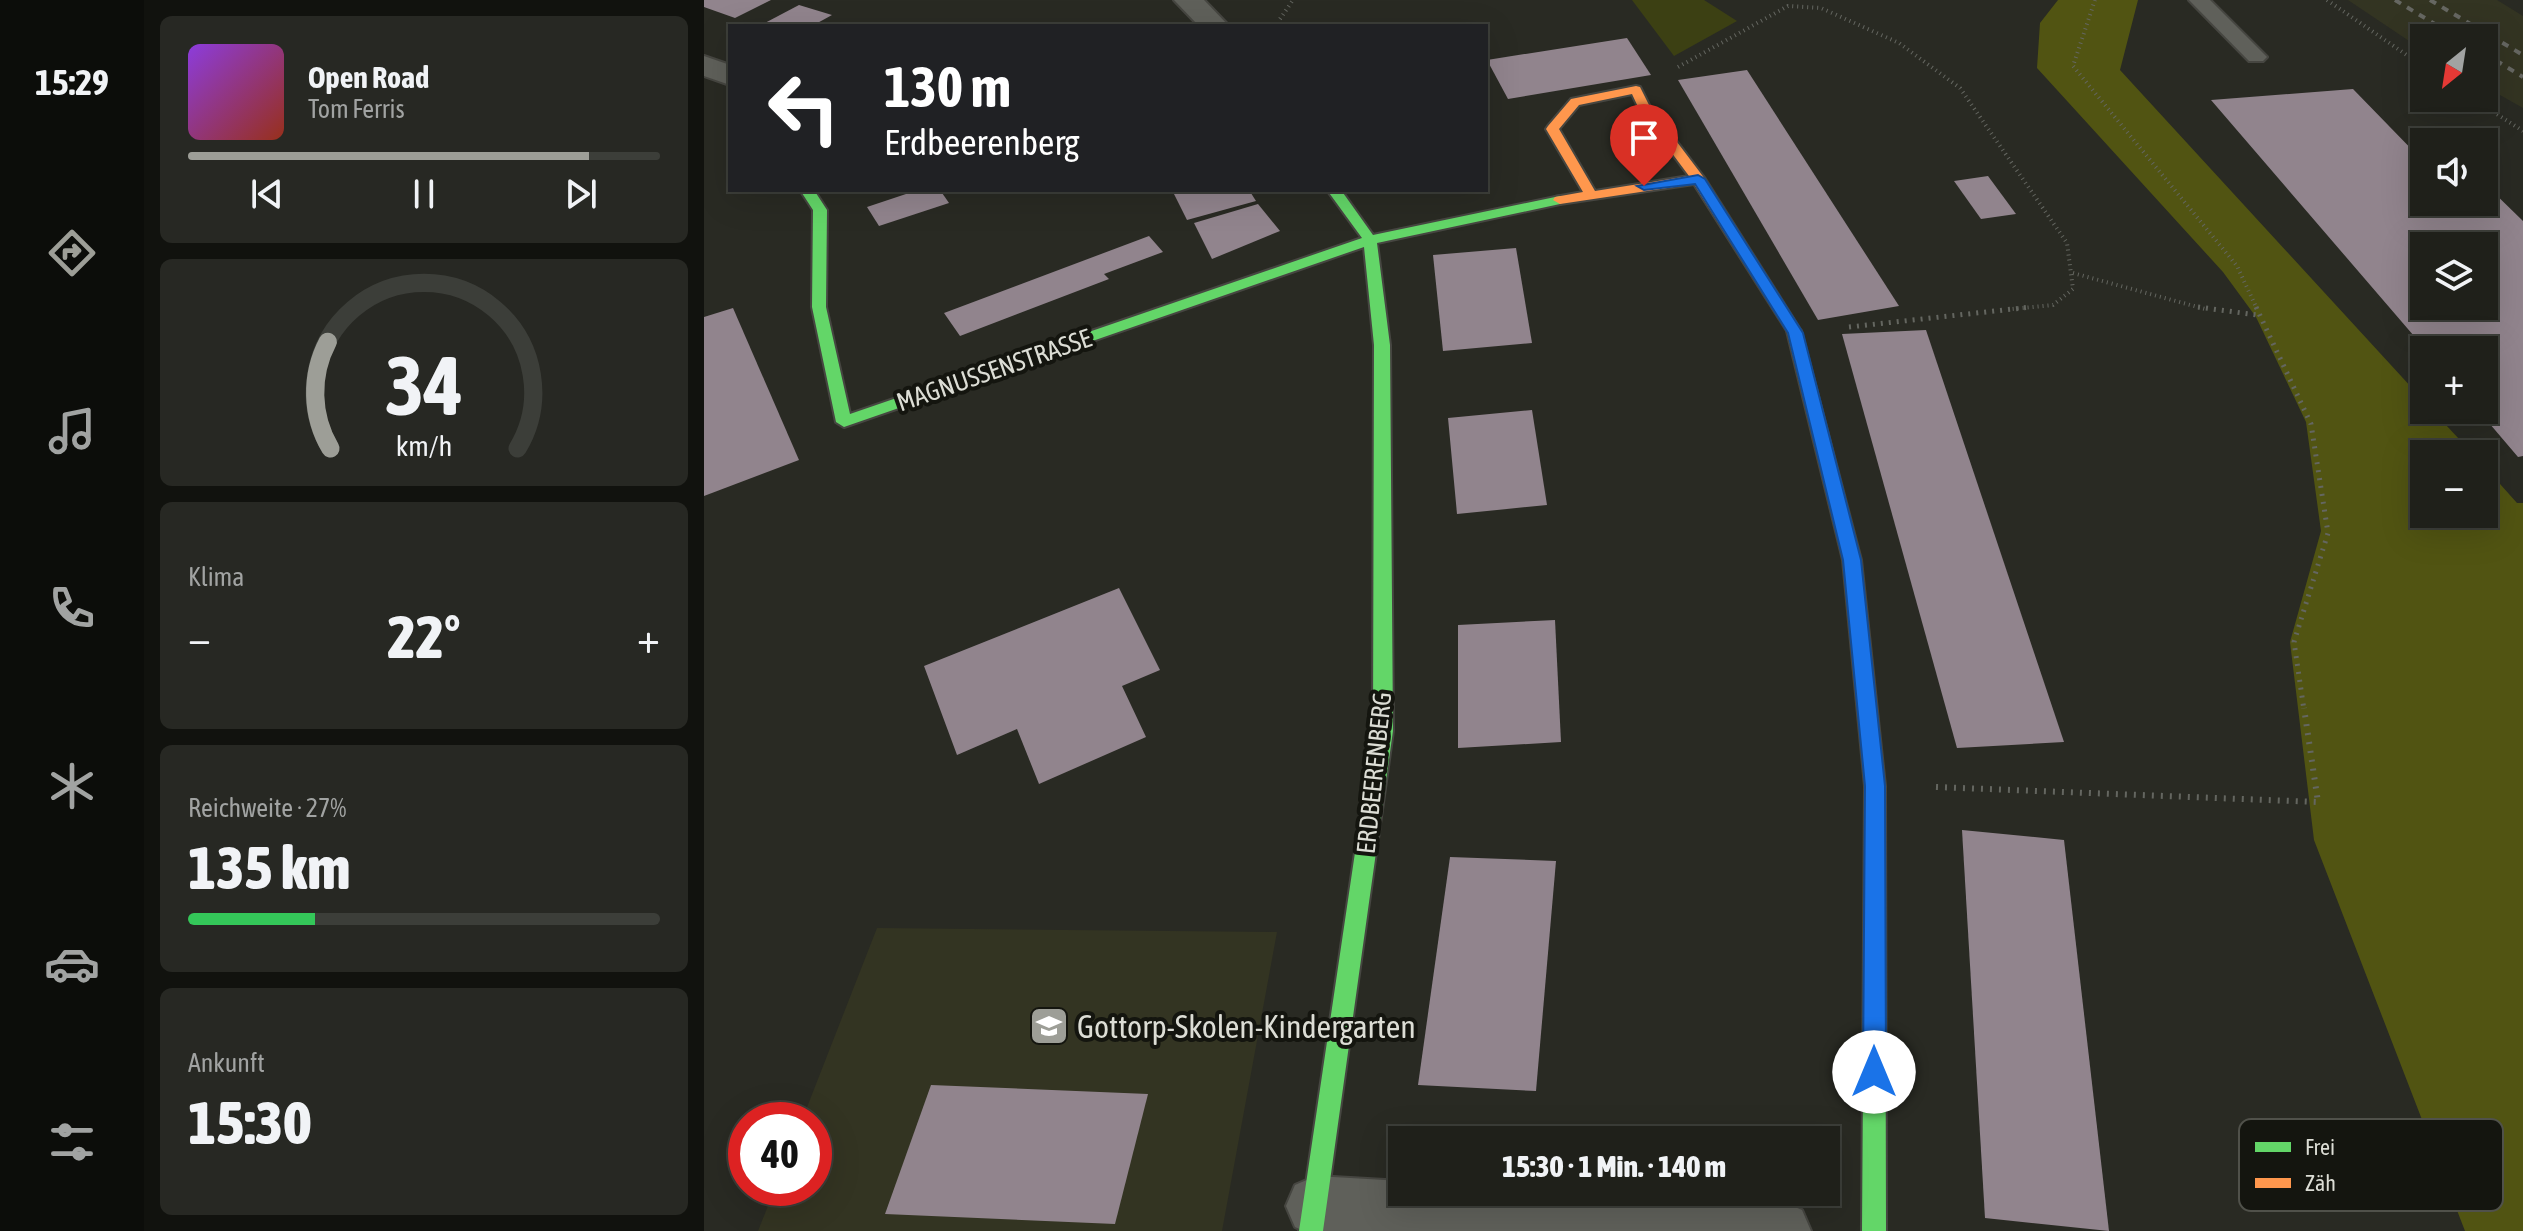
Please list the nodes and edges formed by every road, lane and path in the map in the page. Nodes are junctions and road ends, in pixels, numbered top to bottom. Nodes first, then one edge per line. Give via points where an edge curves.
1 (1188, 0) edge
2 (1293, 0) edge
3 (2095, 0) edge
4 (2199, 0) edge
5 (2327, 0) edge
6 (1280, 19) dead end
7 (1213, 24) edge
8 (2256, 57) dead end
9 (2410, 57) edge
10 (704, 65) edge
11 (1670, 71) dead end
12 (728, 75) edge
13 (2494, 112) edge
14 (2523, 131) edge
15 (1698, 179) junction
16 (808, 192) edge
17 (1335, 192) edge
18 (1590, 193) junction
19 (1370, 240) junction
20 (2073, 273) junction
21 (2257, 315) junction
22 (1795, 333) junction
23 (1875, 786) junction
24 (1314, 1219) edge
25 (1781, 1231) edge
26 (1874, 1231) edge

1 - 7 street
2 - 6 path
3 - 21 path via 2073,66 2237,266
4 - 8 lane
5 - 9 path
10 - 12 street
11 - 20 path via 1788,6 1821,8 1899,43 1960,88 2067,243
13 - 14 path
15 - 18 street
15 - 18 street via 1636,90 1575,102 1552,129
15 - 22 street
16 - 19 street, MAGNUSSENSTRASSE via 820,210 819,307 844,422
17 - 19 street, ERDBEERENBERG
18 - 19 street
19 - 24 street, ERDBEERENBERG via 1382,345 1383,731
20 - 21 path via 2211,311
20 - 22 path via 2073,289 2053,305
21 - 23 path via 2311,424 2328,533 2294,642 2318,802
22 - 23 street via 1852,560
23 - 26 street
24 - 25 street, ERDBEERENBERG

